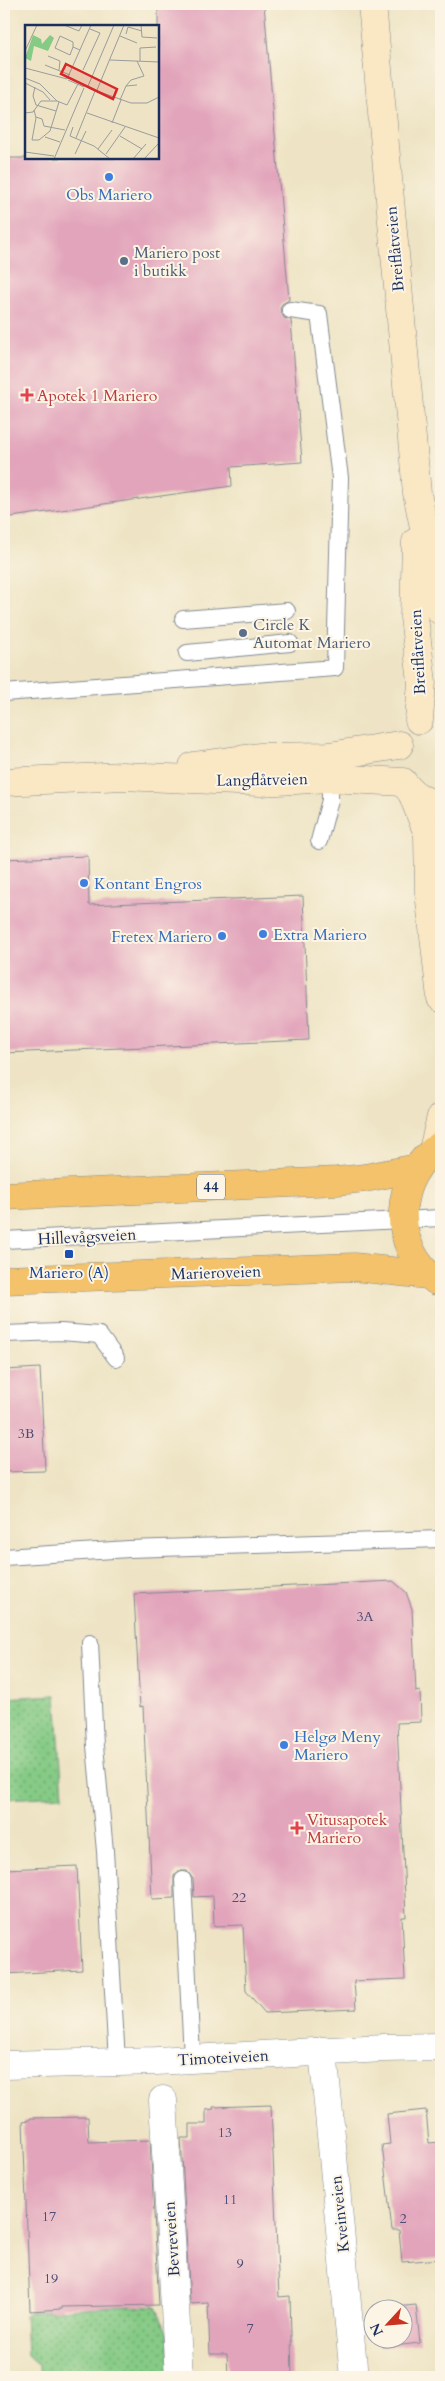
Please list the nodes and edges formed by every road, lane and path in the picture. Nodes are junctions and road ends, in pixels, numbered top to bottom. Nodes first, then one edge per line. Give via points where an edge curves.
1 (372, 4) edge
2 (290, 310) dead end
3 (417, 493) junction
4 (287, 611) dead end
5 (441, 611) edge
6 (184, 619) dead end
7 (290, 643) dead end
8 (187, 653) dead end
9 (4, 693) edge
10 (430, 717) edge
11 (399, 745) junction
12 (330, 767) junction
13 (4, 782) edge
14 (407, 788) junction
15 (441, 804) edge
16 (319, 841) dead end
17 (441, 998) edge
18 (441, 1117) edge
19 (431, 1154) edge
20 (4, 1196) edge
21 (441, 1218) edge
22 (402, 1220) junction
23 (4, 1240) edge
24 (4, 1280) edge
25 (435, 1280) edge
26 (4, 1334) edge
27 (116, 1358) dead end
28 (441, 1539) edge
29 (4, 1557) edge
30 (90, 1643) dead end
31 (183, 1880) dead end
32 (441, 2047) edge
33 (323, 2051) junction
34 (192, 2057) junction
35 (117, 2062) junction
36 (4, 2065) edge
37 (164, 2100) dead end
38 (179, 2377) edge
39 (354, 2377) edge

1 - 3 street, Breiflåtveien
2 - 9 lane via 319,314 341,494 335,668
3 - 5 street, Breiflåtveien
3 - 10 street, Breiflåtveien via 414,617
4 - 6 lane
7 - 8 lane
10 - 11 street via 407,730
11 - 12 street, Langflåtveien
11 - 14 street via 397,762
12 - 13 street, Langflåtveien via 259,757 122,776
12 - 14 street, Langflåtveien
12 - 16 lane via 330,800
14 - 15 street via 426,802
14 - 17 street via 428,834 429,892
18 - 19 street
19 - 20 main road, 44 via 365,1178 337,1181
19 - 22 main road via 408,1184
21 - 22 lane, Hillevågsveien
22 - 23 lane, Hillevågsveien
22 - 25 main road via 410,1250
24 - 25 main road, Marieroveien via 354,1267
26 - 27 lane via 61,1332 100,1335
28 - 29 lane via 128,1549
30 - 35 lane
31 - 34 lane
32 - 33 street, Timoteiveien
33 - 34 street, Timoteiveien
33 - 39 street, Kveinveien
34 - 35 street, Timoteiveien
35 - 36 street, Timoteiveien
37 - 38 street, Bevreveien

